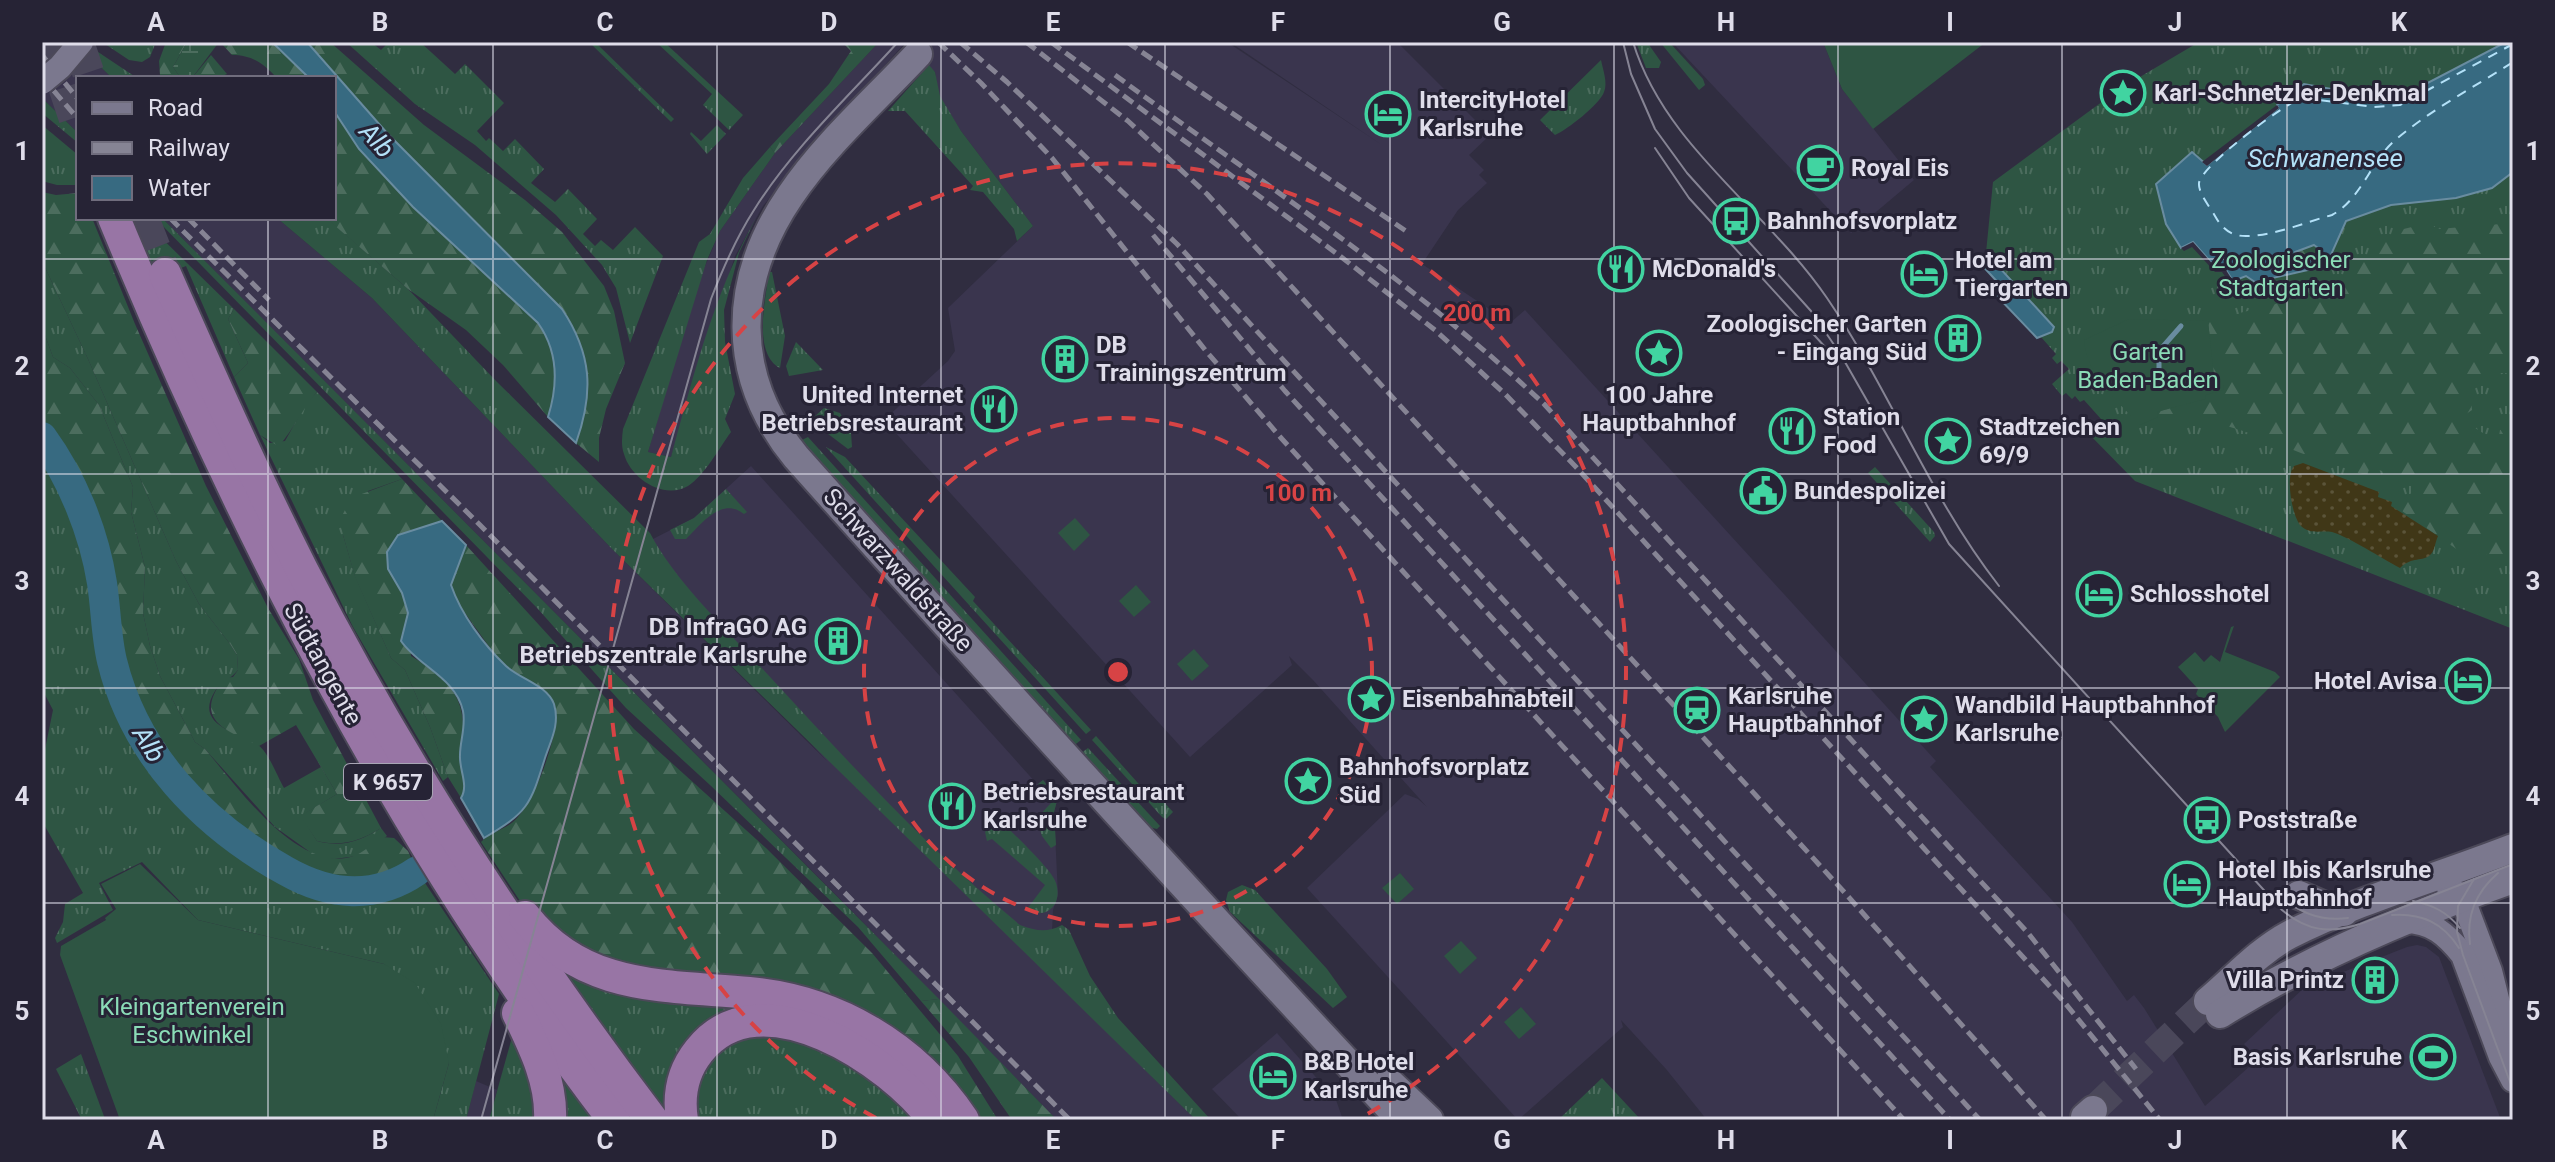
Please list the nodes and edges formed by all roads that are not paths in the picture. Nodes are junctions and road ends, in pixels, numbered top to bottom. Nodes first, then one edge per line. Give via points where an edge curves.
1 (81, 42) edge
2 (918, 54) dead end
3 (42, 82) edge
4 (115, 220) edge
5 (165, 274) tunnel mouth
6 (2513, 848) edge
7 (477, 870) junction
8 (2513, 879) edge
9 (2426, 880) junction
10 (2299, 895) dead end
11 (2462, 897) junction
12 (2344, 912) junction
13 (2405, 921) junction
14 (502, 964) junction
15 (1321, 1031) junction
16 (2513, 1063) edge
17 (2513, 1080) edge
18 (1365, 1085) junction
19 (550, 1120) edge
20 (614, 1120) edge
21 (652, 1120) edge
22 (682, 1120) edge
23 (934, 1120) edge
24 (963, 1120) edge
25 (1377, 1120) edge
26 (1401, 1120) edge
27 (1429, 1120) edge

1 - 3 street, bridge
2 - 15 main road, Schwarzwaldstraße via 818,160 765,239 746,307 746,342 757,390 796,457
4 - 14 highway, Südtangente / K 9657 via 236,498 284,593 398,799
5 - 7 highway, Südtangente / K 9657 via 304,573
6 - 9 main road
7 - 21 highway, Südtangente / K 9657
7 - 24 highway via 550,944 596,970 670,988 796,1001 872,1032 930,1079
8 - 11 main road
9 - 11 street
9 - 12 main road
10 - 12 main road
11 - 13 main road
11 - 16 street via 2498,994
12 - 13 main road via 2271,947 2214,1008
13 - 17 street via 2443,932 2463,955
14 - 19 highway via 544,1076
14 - 20 highway, Südtangente / K 9657
15 - 18 main road, Schwarzwaldstraße
15 - 27 main road, Schwarzwaldstraße via 1357,1054
18 - 25 main road
18 - 26 main road, Schwarzwaldstraße
22 - 23 highway via 681,1092 691,1062 712,1038 754,1021 782,1022 854,1049 892,1074

